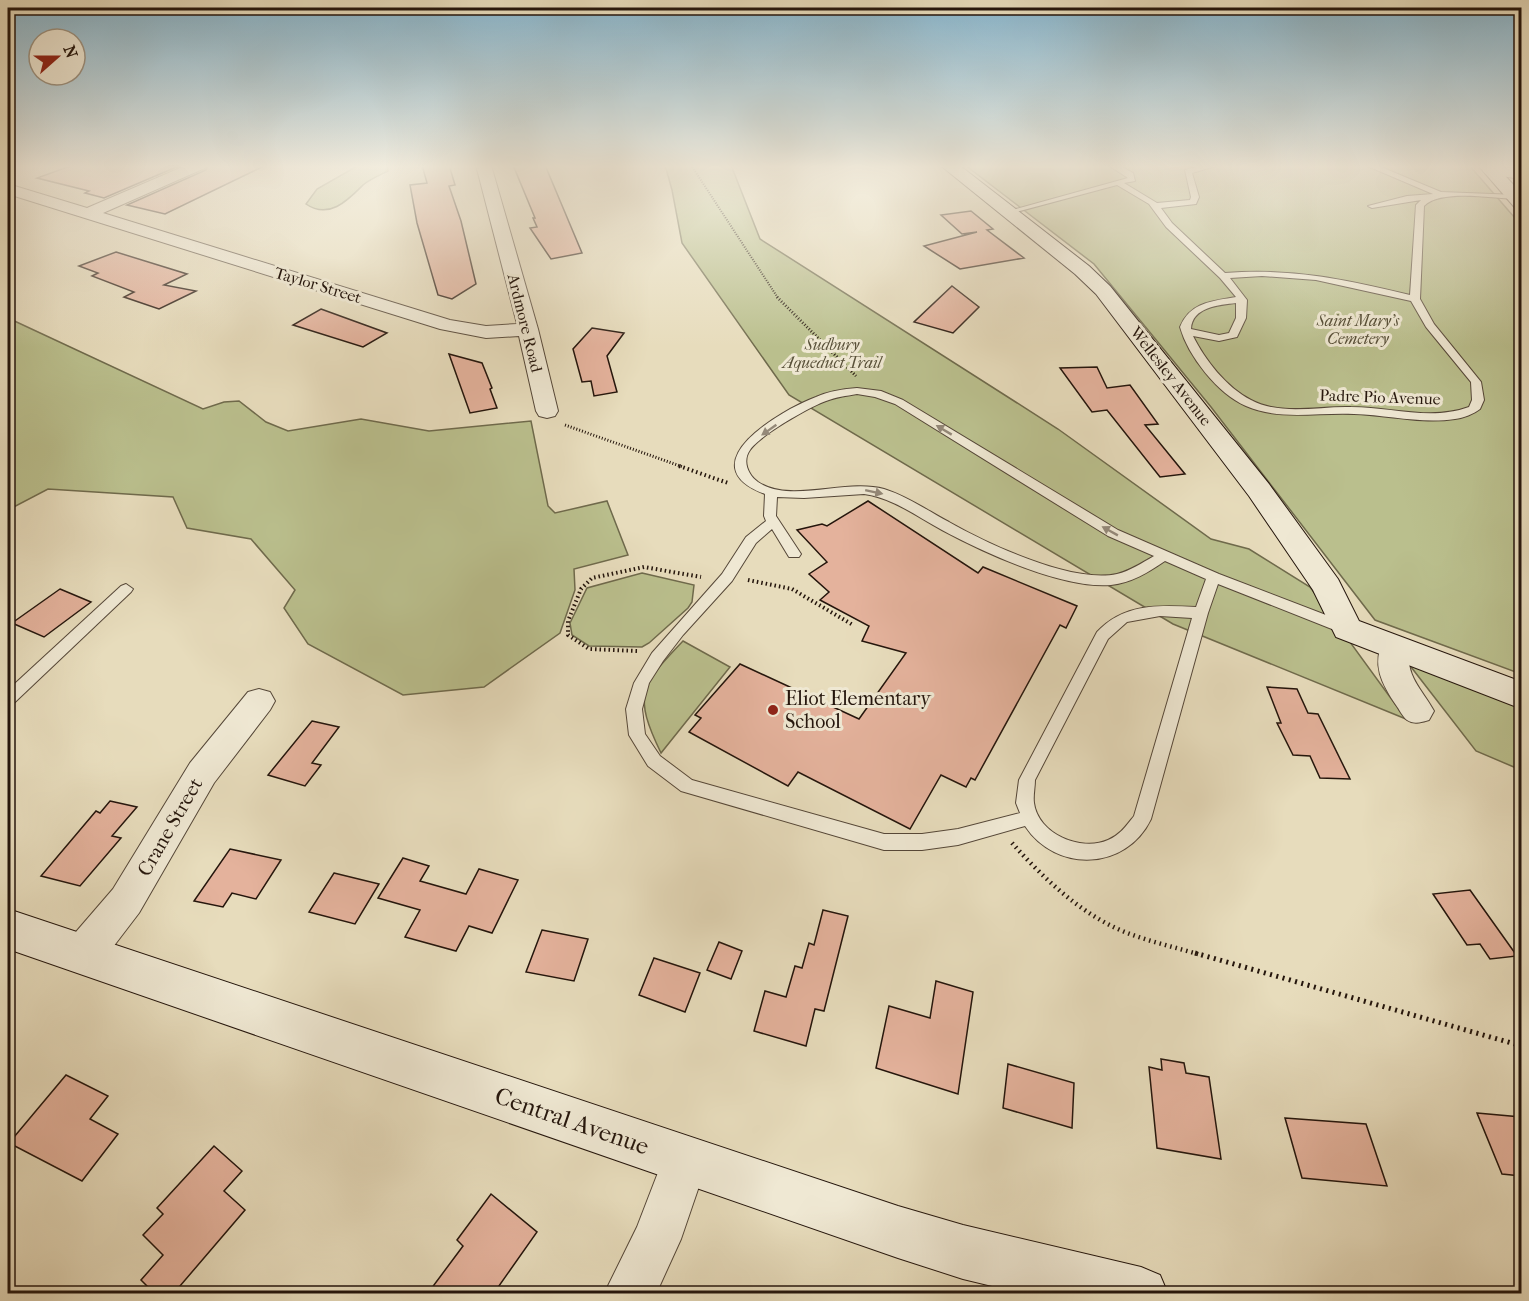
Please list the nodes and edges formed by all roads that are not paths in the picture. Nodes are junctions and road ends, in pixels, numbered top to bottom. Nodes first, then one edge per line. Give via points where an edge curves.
1 (125, 226) edge
2 (500, 226) edge
3 (1026, 226) edge
4 (1170, 226) edge
5 (1418, 226) edge
6 (1223, 276) junction
7 (1415, 299) junction
8 (1242, 300) junction
9 (528, 329) junction
10 (1186, 331) junction
11 (547, 411) road end
12 (771, 492) junction
13 (772, 523) junction
14 (794, 554) dead end
15 (1163, 556) junction
16 (1214, 577) junction
17 (126, 589) dead end
18 (1201, 613) junction
19 (1347, 629) junction
20 (1395, 648) junction
21 (1521, 696) edge
22 (8, 699) edge
23 (259, 701) dead end
24 (1419, 711) dead end
25 (1029, 818) junction
26 (8, 929) edge
27 (83, 954) junction
28 (685, 1160) junction
29 (629, 1293) edge
30 (1141, 1293) edge

1 - 9 street, Taylor Street via 447,325 486,332
2 - 9 street, Ardmore Road
3 - 19 street, Wellesley Avenue via 1086,273 1114,303 1259,490 1327,587
4 - 6 lane
5 - 7 lane
6 - 7 lane via 1313,276
6 - 8 lane
7 - 10 lane, Padre Pio Avenue via 1430,325 1476,382 1479,400 1474,409 1455,416 1429,417 1259,407 1228,388 1195,350
8 - 10 lane via 1200,308 1185,324
8 - 10 lane via 1241,318 1233,335 1219,338
9 - 11 street, Ardmore Road
12 - 13 lane
12 -> 15 lane via 877,492 902,501 983,545 1072,578 1122,578
15 -> 12 lane via 1113,533 899,402 860,391 816,399 745,448 740,461 743,474
13 - 14 lane
13 - 25 lane via 752,539 726,579 645,672 634,715 636,730 648,755 687,786 884,842 958,839
15 - 16 lane
16 - 18 lane
16 - 19 lane
17 - 22 lane
18 - 25 lane via 1143,612 1123,617 1107,628 1027,780 1023,793
18 - 25 lane via 1137,831 1116,848 1083,852 1049,840
19 - 20 street
20 - 21 street
20 - 24 street via 1394,672
23 - 27 street, Crane Street via 207,766 126,901
26 - 27 street, Central Avenue
27 - 28 street, Central Avenue
28 - 29 street via 657,1239
28 - 30 street, Central Avenue via 963,1252

